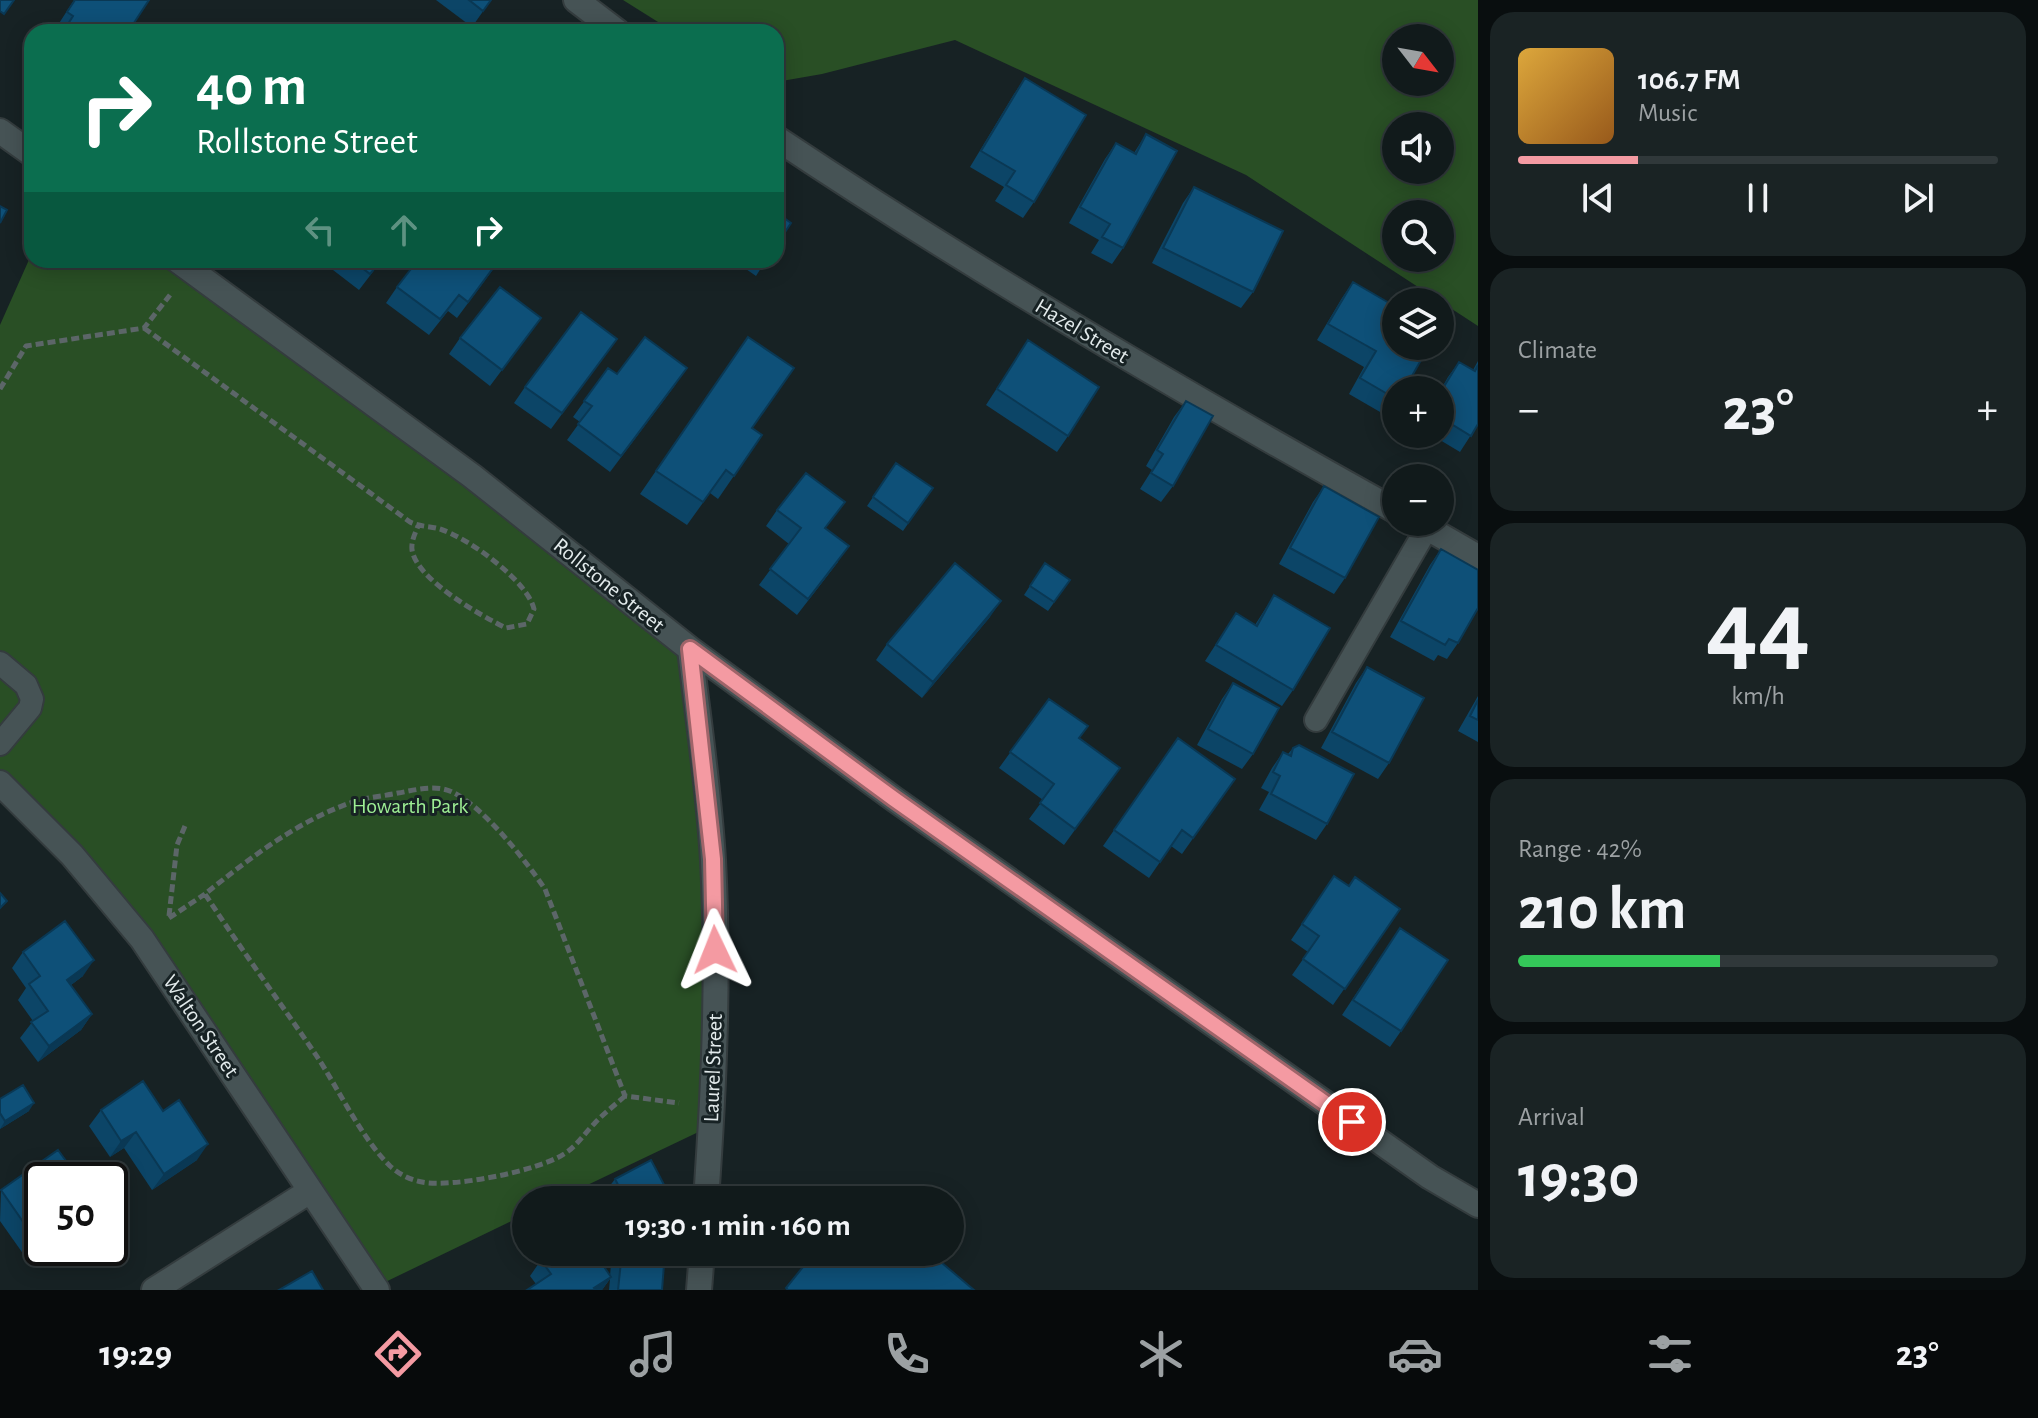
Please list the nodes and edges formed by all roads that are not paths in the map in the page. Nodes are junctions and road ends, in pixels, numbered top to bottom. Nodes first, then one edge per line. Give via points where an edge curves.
1 (576, 0) edge
2 (608, 24) edge
3 (0, 131) edge
4 (784, 143) edge
5 (24, 148) edge
6 (188, 268) edge
7 (1382, 503) edge
8 (1416, 536) edge
9 (1441, 536) edge
10 (1478, 557) edge
11 (690, 649) junction
12 (0, 663) edge
13 (1316, 720) dead end
14 (0, 744) edge
15 (0, 783) edge
16 (707, 1186) edge
17 (310, 1191) junction
18 (1478, 1205) edge
19 (701, 1266) edge
20 (154, 1290) edge
21 (377, 1290) edge
22 (699, 1290) edge

1 - 2 main road
3 - 5 main road
4 - 7 main road, Hazel Street via 1024,296
6 - 11 main road, Rollstone Street via 472,476
8 - 13 lane
9 - 10 main road
11 - 16 main road, Laurel Street via 713,859 716,980
11 - 18 main road, Rollstone Street via 1249,1050
12 - 14 lane via 26,685 32,699
15 - 17 main road, Walton Street via 72,855 142,939
17 - 20 main road
17 - 21 main road, Walton Street
19 - 22 main road

